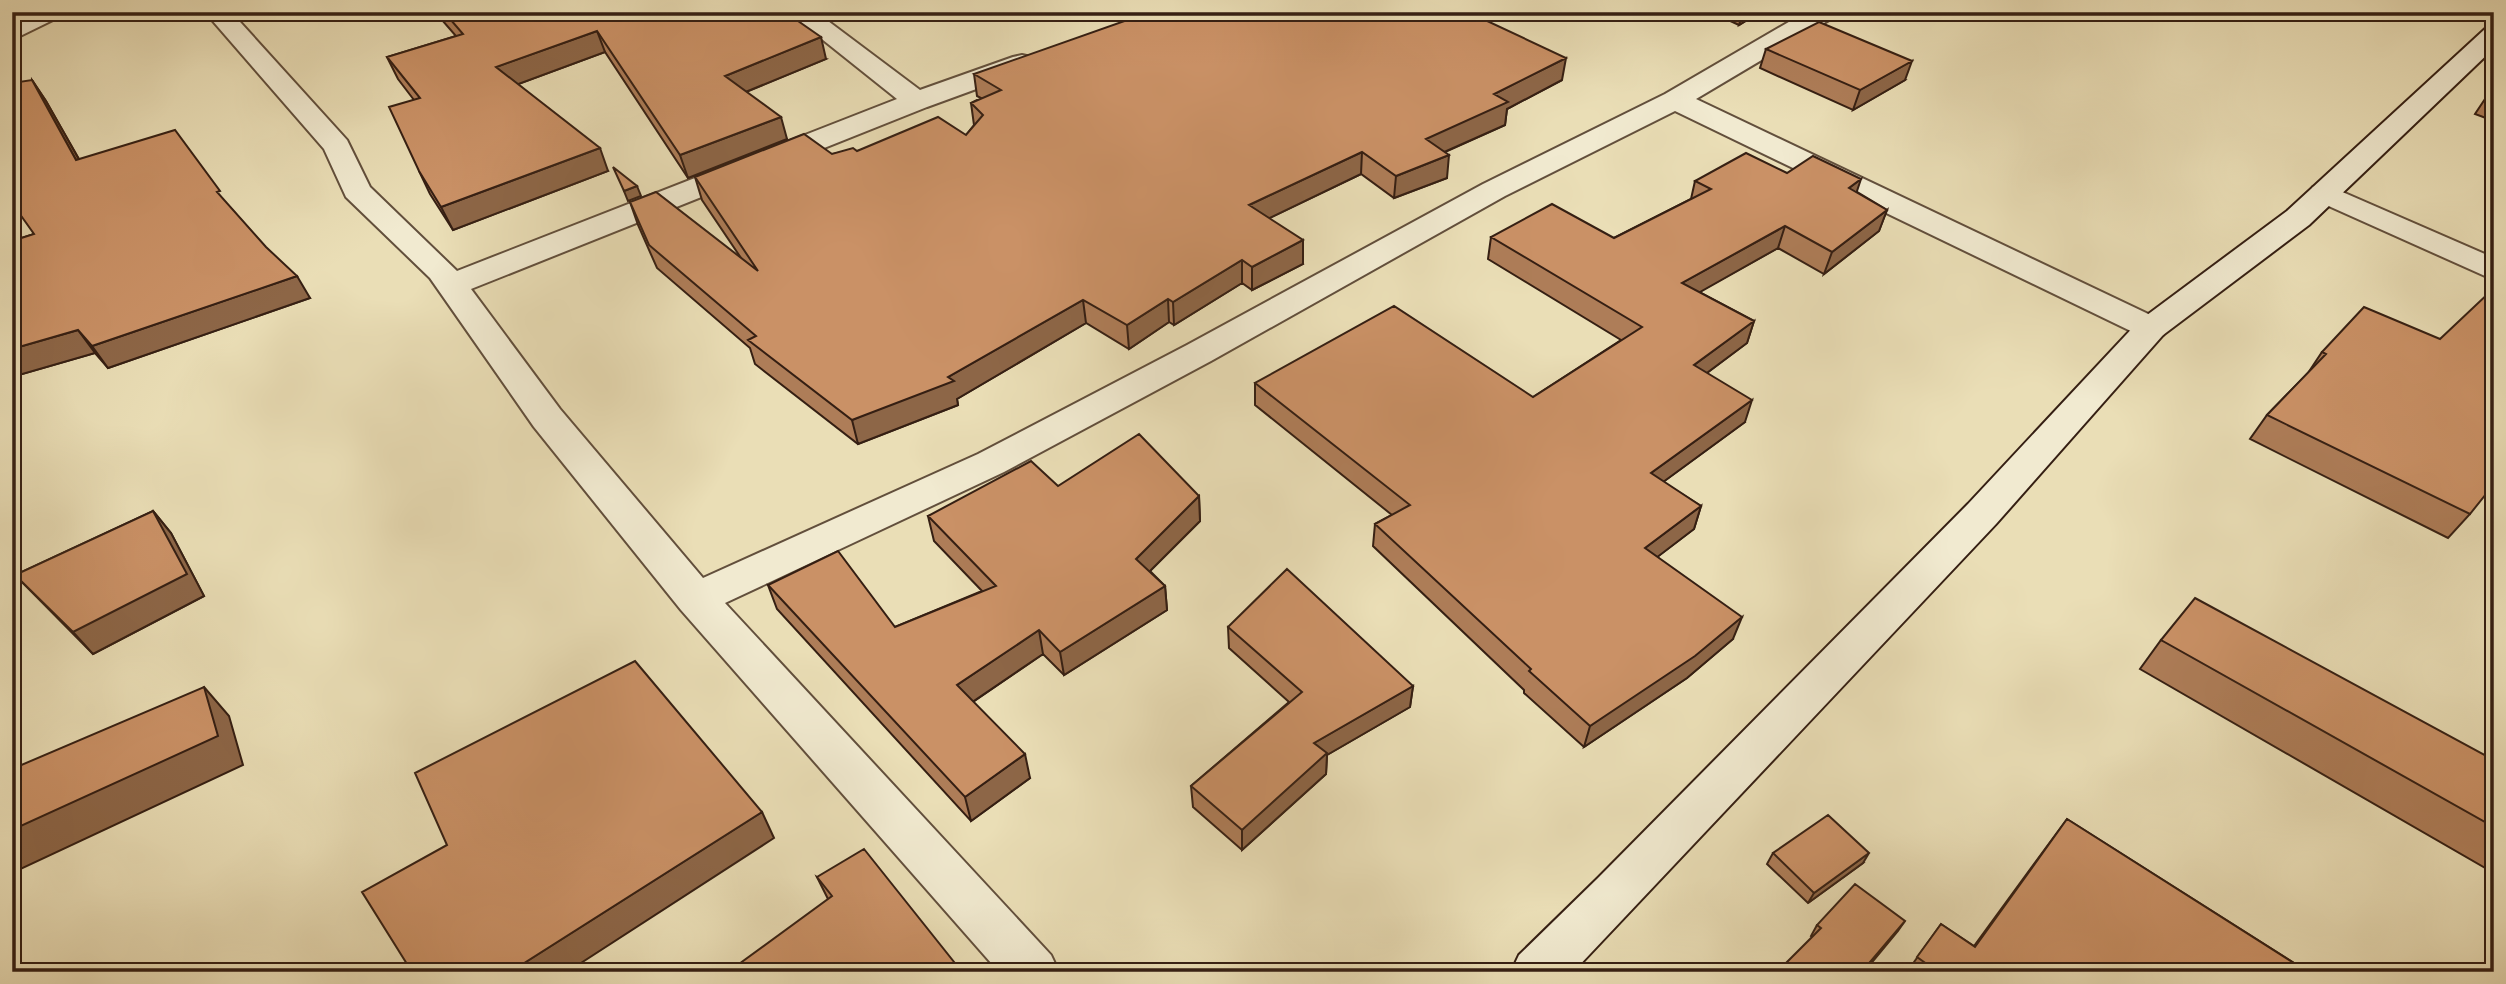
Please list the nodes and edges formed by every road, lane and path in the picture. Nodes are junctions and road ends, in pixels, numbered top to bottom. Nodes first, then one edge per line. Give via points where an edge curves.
1 (50, 12) edge
2 (217, 12) edge
3 (800, 12) edge
4 (1825, 12) edge
5 (12, 32) edge
6 (2494, 34) edge
7 (1044, 55) edge
8 (1675, 100) junction
9 (917, 101) junction
10 (2324, 193) junction
11 (2494, 270) edge
12 (451, 285) junction
13 (2151, 328) junction
14 (696, 599) junction
15 (1033, 972) edge
16 (1537, 972) edge

1 - 5 street
2 - 12 street via 337,146 357,191
3 - 9 street
4 - 8 street
6 - 10 street
7 - 9 street
8 - 13 street
8 - 14 street via 1494,190 991,463
9 - 12 street
10 - 11 street
10 - 13 street via 2298,218
12 - 14 street via 547,418
13 - 16 street via 1982,514
14 - 15 street

